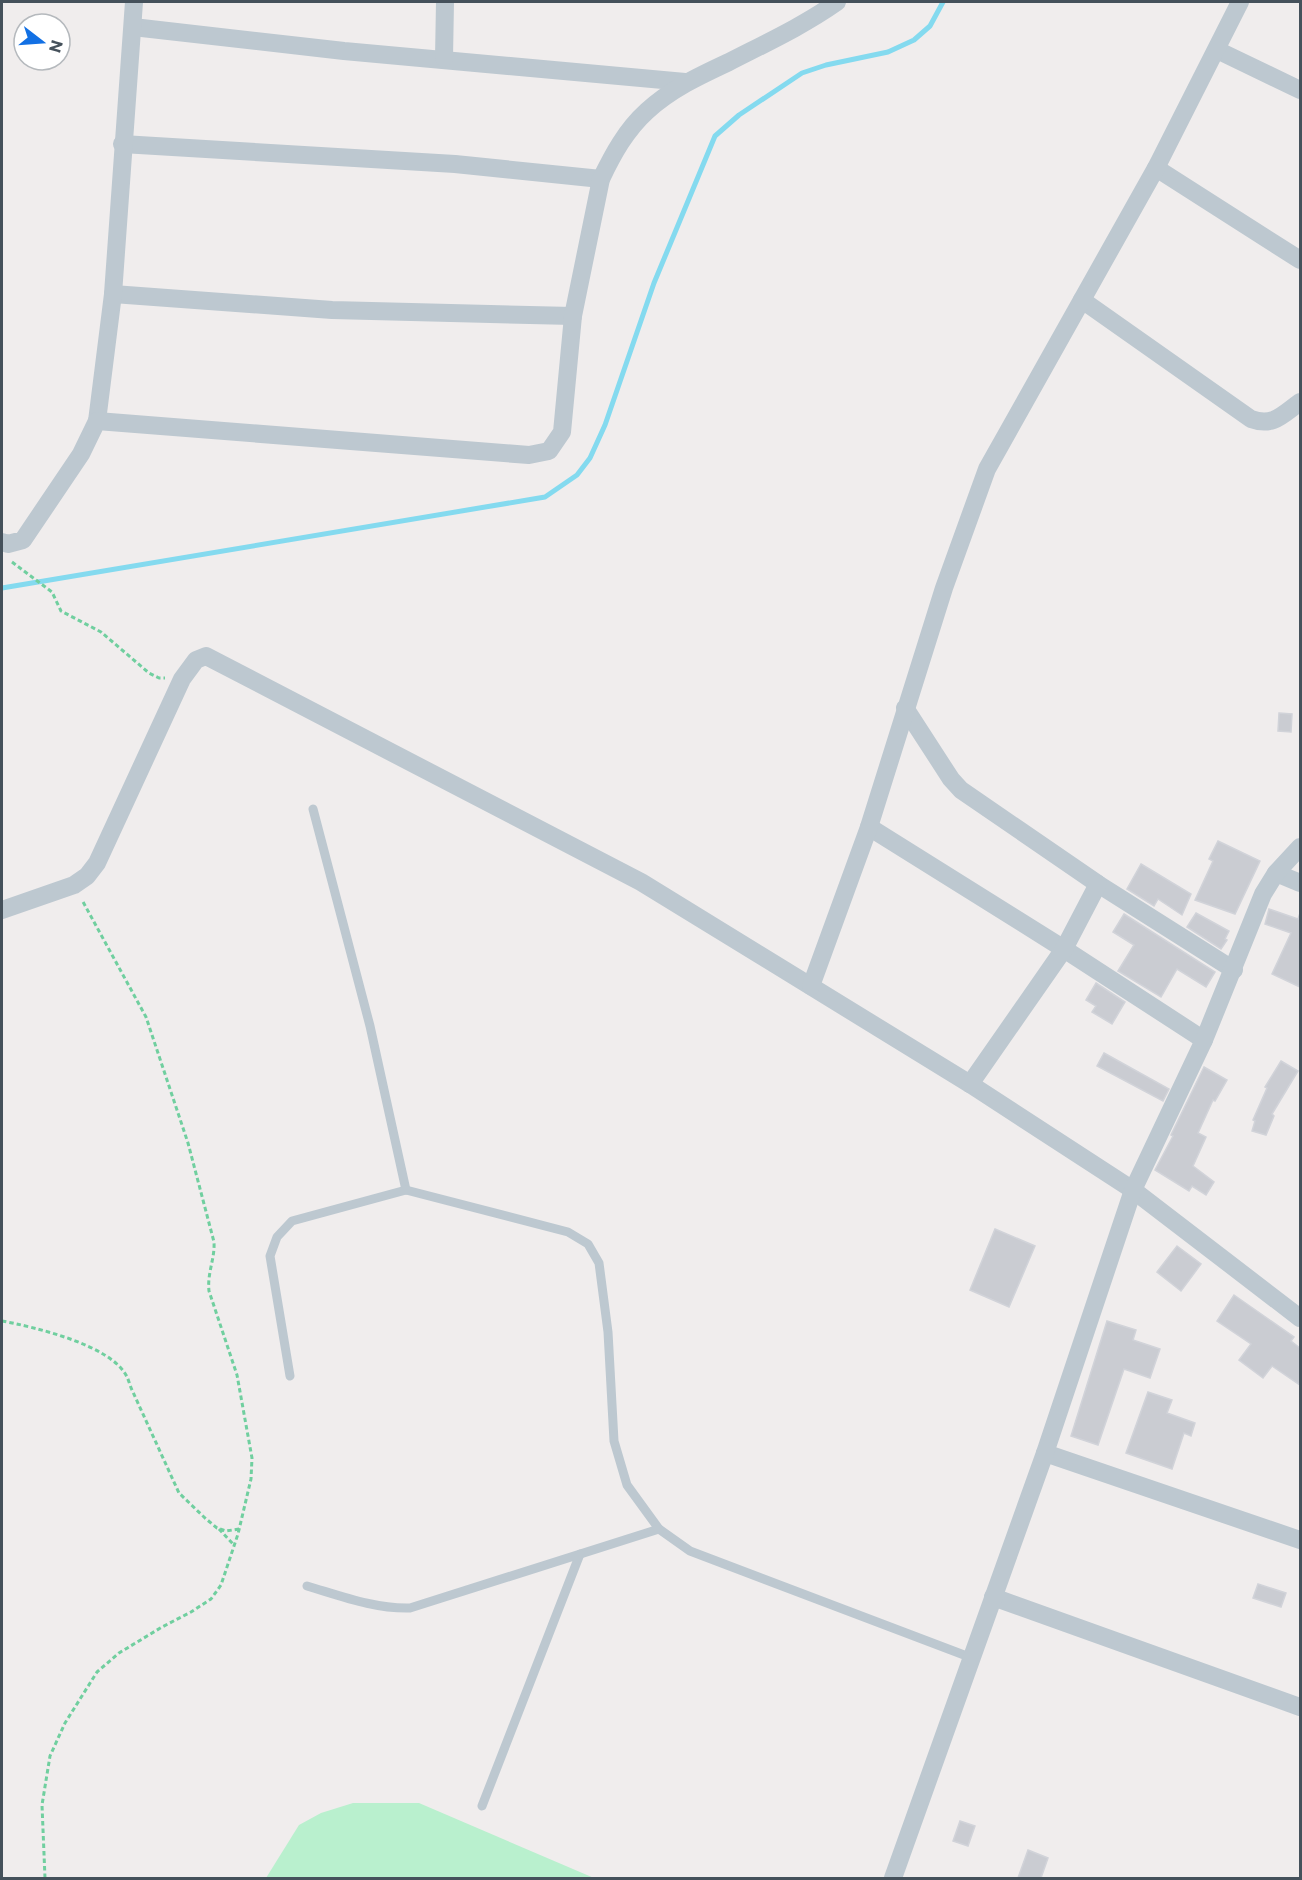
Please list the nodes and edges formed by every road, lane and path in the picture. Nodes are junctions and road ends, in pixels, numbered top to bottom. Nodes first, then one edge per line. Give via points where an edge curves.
1 (134, 2) edge
2 (445, 2) edge
3 (837, 2) edge
4 (1240, 2) edge
5 (133, 27) junction
6 (1217, 50) junction
7 (444, 58) junction
8 (685, 82) junction
9 (1300, 90) edge
10 (122, 144) junction
11 (1156, 168) junction
12 (601, 179) junction
13 (1300, 260) edge
14 (113, 294) junction
15 (1082, 300) junction
16 (573, 316) junction
17 (1300, 402) edge
18 (97, 421) junction
19 (2, 542) edge
20 (12, 561) dead end
21 (184, 676) junction
22 (905, 708) junction
23 (313, 809) dead end
24 (869, 827) junction
25 (1300, 847) edge
26 (1276, 873) junction
27 (1300, 883) edge
28 (1098, 884) junction
29 (74, 885) junction
30 (2, 910) edge
31 (1065, 949) junction
32 (1234, 970) junction
33 (811, 986) junction
34 (1204, 1040) junction
35 (970, 1084) junction
36 (406, 1190) junction
37 (1133, 1190) junction
38 (1300, 1318) edge
39 (2, 1321) edge
40 (290, 1377) dead end
41 (1045, 1453) junction
42 (218, 1528) junction
43 (239, 1529) junction
44 (659, 1529) junction
45 (1300, 1540) edge
46 (234, 1545) junction
47 (580, 1554) junction
48 (307, 1586) dead end
49 (993, 1597) junction
50 (972, 1658) junction
51 (1300, 1707) edge
52 (482, 1806) dead end
53 (45, 1878) edge
54 (893, 1878) edge

1 - 5 street
2 - 7 street
3 - 8 street via 809,21
4 - 6 street
5 - 7 street
5 - 10 street
6 - 9 street
6 - 11 street
7 - 8 street
8 - 12 street via 645,112 626,134
10 - 12 street via 456,164
10 - 14 street
11 - 13 street
11 - 15 street
12 - 16 street
14 - 16 street via 332,310
14 - 18 street
15 - 17 street via 1251,419 1270,423
15 - 22 street via 987,469
16 - 18 street via 562,432 549,451 529,455
18 - 19 street via 81,454 23,540
20 - 21 path via 52,592 62,611 100,632 150,673 159,678
21 - 29 street via 97,864
21 - 33 street via 196,660 206,656 218,661 641,882
22 - 24 street
22 - 28 street via 961,790
23 - 36 lane via 370,1026
24 - 31 street
24 - 33 street
25 - 26 street
26 - 27 street
26 - 32 street via 1263,894
28 - 31 street
28 - 32 street
29 - 30 street
29 - 43 path via 146,1017 188,1143 214,1242 207,1278 209,1291 237,1375 252,1458
31 - 34 street
31 - 35 street
32 - 34 street
33 - 35 street
34 - 37 street
35 - 37 street
36 - 40 lane via 292,1221 277,1237 270,1257
36 - 44 lane via 568,1232 588,1244 599,1263 608,1332 614,1441 627,1485
37 - 38 street
37 - 41 street
39 - 42 path via 64,1337 117,1364 127,1376 179,1493
41 - 45 street
41 - 49 street
42 - 43 path
42 - 46 path
43 - 46 path
44 - 47 lane
44 - 50 lane via 690,1551
46 - 53 path via 221,1585 211,1599 119,1653 97,1672 65,1723 50,1756 42,1805
47 - 48 lane via 410,1608 377,1606
47 - 52 lane
49 - 50 street
49 - 51 street
50 - 54 street

